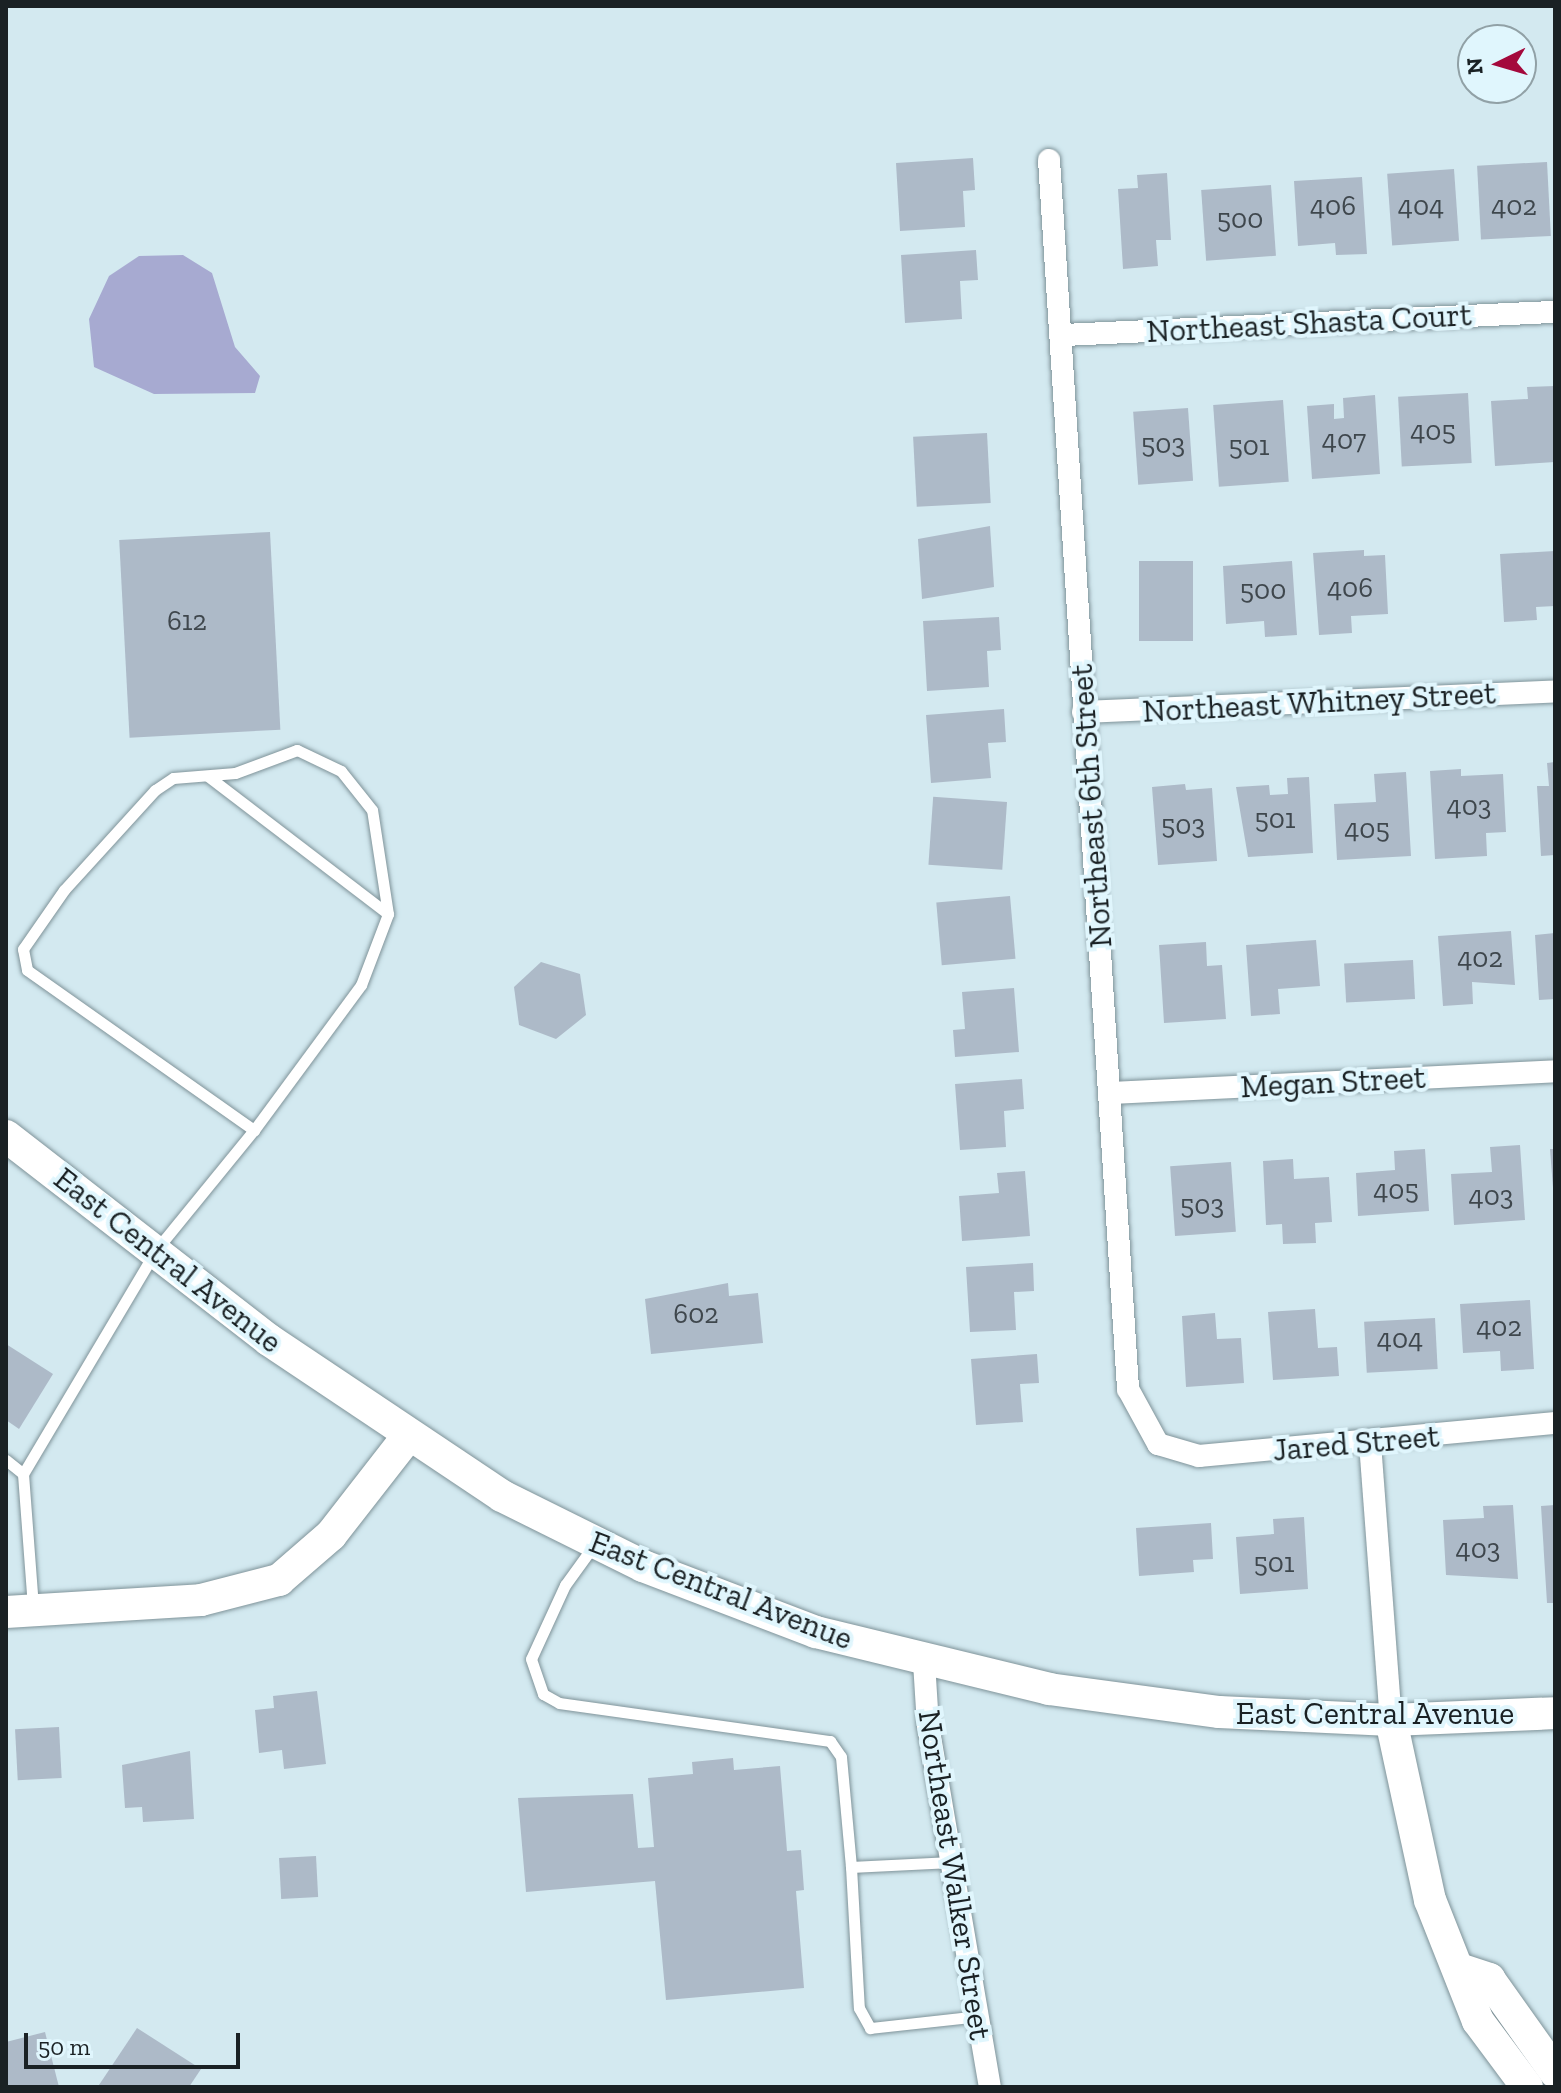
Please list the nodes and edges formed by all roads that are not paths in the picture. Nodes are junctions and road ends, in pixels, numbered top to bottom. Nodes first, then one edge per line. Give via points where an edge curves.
1 (1049, 160) dead end
2 (1555, 312) edge
3 (1064, 335) junction
4 (1555, 691) edge
5 (1083, 712) junction
6 (209, 777) junction
7 (388, 914) junction
8 (1555, 1071) edge
9 (1112, 1093) junction
10 (254, 1130) junction
11 (6, 1136) edge
12 (156, 1250) junction
13 (1555, 1423) edge
14 (408, 1436) junction
15 (1370, 1443) junction
16 (1158, 1444) joint
17 (6, 1460) edge
18 (23, 1474) junction
19 (594, 1545) junction
20 (19, 1612) edge
21 (924, 1662) junction
22 (1555, 1713) edge
23 (1391, 1720) junction
24 (951, 1862) junction
25 (851, 1867) junction
26 (1459, 1969) junction
27 (978, 2016) junction
28 (1555, 2072) edge
29 (990, 2087) edge
30 (1527, 2087) edge

1 - 3 street, Northeast 6th Street
2 - 3 street, Northeast Shasta Court
3 - 5 street, Northeast 6th Street
4 - 5 street, Northeast Whitney Street
5 - 9 street, Northeast 6th Street
6 - 7 lane
6 - 7 lane via 297,750 341,771 372,810
6 - 10 lane via 173,778 155,790 64,890 27,939 22,960
7 - 10 lane via 361,985
8 - 9 street, Megan Street
9 - 16 street, Northeast 6th Street via 1128,1389
10 - 12 lane
11 - 12 main road, East Central Avenue
12 - 14 main road, East Central Avenue
12 - 18 lane
13 - 15 street, Jared Street
14 - 19 main road, East Central Avenue
14 - 20 main road via 331,1535 279,1580 201,1600
15 - 16 street, Jared Street via 1199,1456
15 - 23 street
17 - 18 lane
18 - 20 lane
19 - 21 main road, East Central Avenue via 816,1632
19 - 25 lane via 565,1585 531,1659 543,1694 559,1703 830,1741 841,1757
21 - 23 main road, East Central Avenue via 1049,1689 1219,1712
21 - 24 street, Northeast Walker Street
22 - 23 main road, East Central Avenue
23 - 26 main road via 1430,1900
24 - 25 lane
24 - 27 street, Northeast Walker Street
25 - 27 lane via 859,2008 870,2028
26 - 28 main road via 1489,1979
26 - 30 main road via 1478,2021
27 - 29 street, Northeast Walker Street

